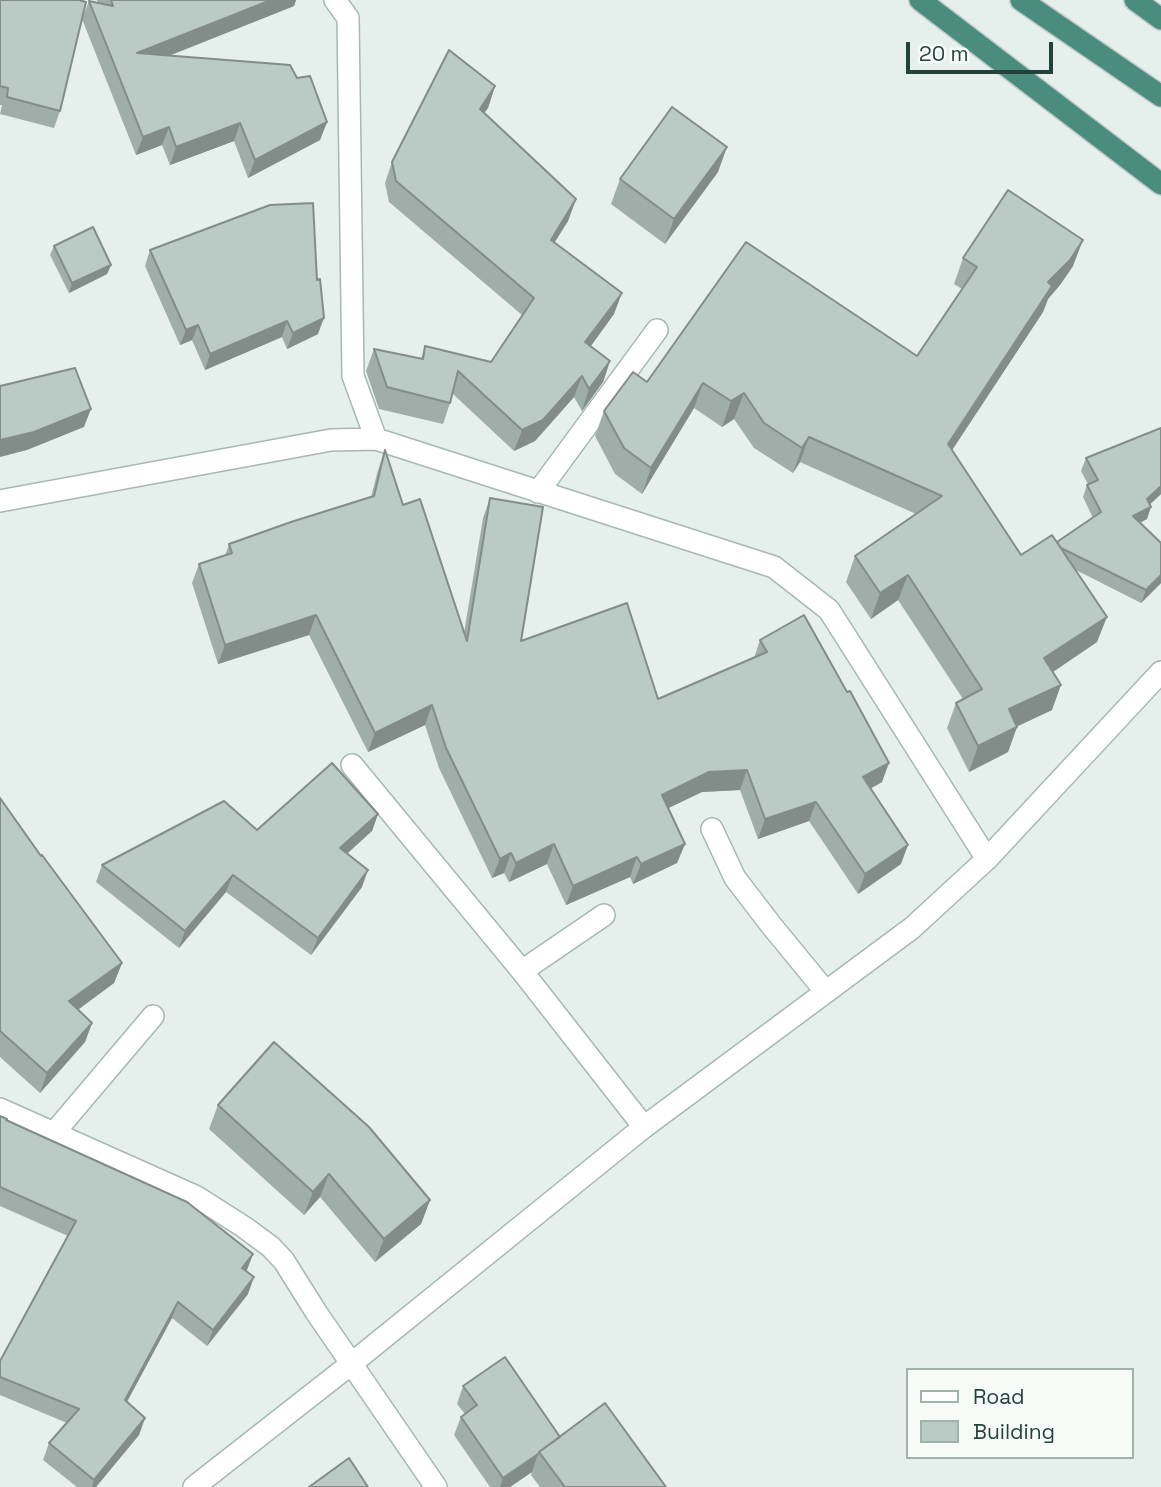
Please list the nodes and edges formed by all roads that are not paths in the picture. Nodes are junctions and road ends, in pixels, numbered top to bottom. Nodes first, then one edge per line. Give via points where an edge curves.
1 (335, 0) edge
2 (920, 0) edge
3 (1021, 0) edge
4 (1135, 0) edge
5 (1161, 19) edge
6 (1161, 96) edge
7 (1161, 184) edge
8 (657, 330) dead end
9 (376, 439) junction
10 (538, 492) junction
11 (0, 501) edge
12 (1157, 682) edge
13 (352, 765) dead end
14 (712, 829) dead end
15 (987, 859) junction
16 (604, 915) dead end
17 (522, 971) junction
18 (826, 992) junction
19 (153, 1016) dead end
20 (0, 1109) edge
21 (644, 1127) junction
22 (53, 1134) junction
23 (351, 1364) junction
24 (194, 1487) edge
25 (436, 1487) edge

1 - 9 street via 348,18 353,376
2 - 7 highway
3 - 6 highway
4 - 5 highway
8 - 10 street
9 - 10 street
9 - 11 street via 331,440
10 - 15 street via 774,567 829,610
12 - 15 street
13 - 17 street
14 - 18 street via 735,878
15 - 18 street via 912,928
16 - 17 street
17 - 21 street
18 - 21 street
19 - 22 street
20 - 22 street
21 - 23 street
22 - 23 street via 197,1197 271,1247
23 - 24 street
23 - 25 street

